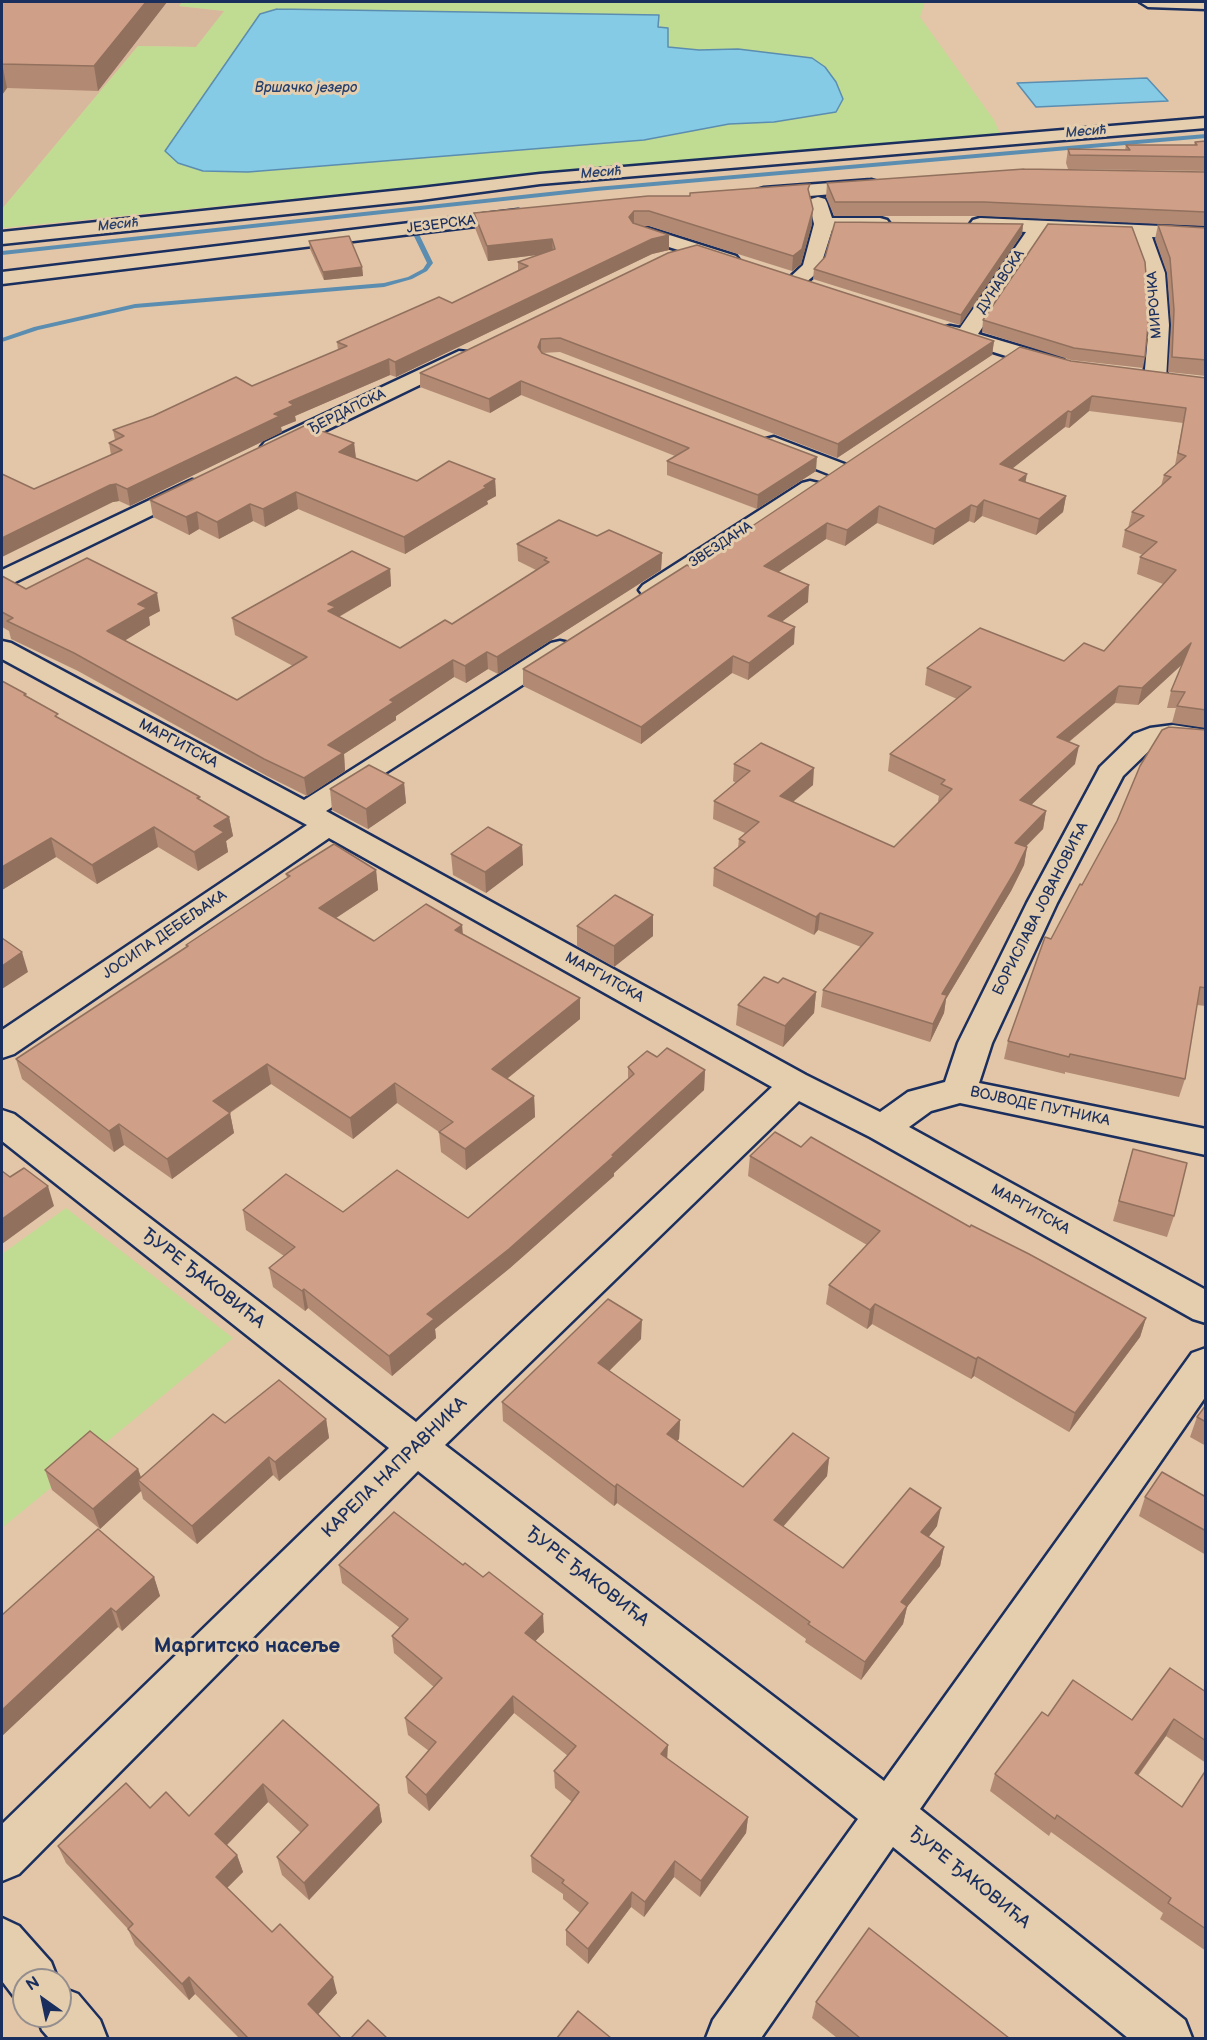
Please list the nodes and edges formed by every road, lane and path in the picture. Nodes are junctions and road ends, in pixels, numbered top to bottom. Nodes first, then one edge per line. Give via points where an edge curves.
1 (1148, 2) edge
2 (1206, 4) edge
3 (1206, 123) edge
4 (884, 186) edge
5 (815, 190) junction
6 (743, 195) edge
7 (531, 214) edge
8 (824, 224) junction
9 (902, 224) edge
10 (962, 224) edge
11 (1038, 228) junction
12 (641, 232) edge
13 (1140, 232) junction
14 (1206, 234) edge
15 (2, 238) edge
16 (695, 251) junction
17 (660, 260) edge
18 (745, 265) edge
19 (776, 275) edge
20 (2, 278) edge
21 (796, 281) junction
22 (819, 289) edge
23 (931, 326) edge
24 (965, 337) junction
25 (477, 349) edge
26 (1014, 352) junction
27 (1080, 370) edge
28 (985, 372) edge
29 (1134, 377) edge
30 (751, 436) edge
31 (250, 459) edge
32 (207, 480) edge
33 (2, 579) edge
34 (628, 605) edge
35 (577, 638) edge
36 (2, 649) edge
37 (1206, 738) edge
38 (317, 819) junction
39 (2, 1046) edge
40 (794, 1084) junction
41 (960, 1091) junction
42 (2, 1123) edge
43 (882, 1128) junction
44 (1206, 1142) edge
45 (1206, 1308) edge
46 (1206, 1364) edge
47 (418, 1445) junction
48 (889, 1814) junction
49 (2, 1857) edge
50 (2, 1943) edge
51 (23, 1968) edge
52 (72, 2026) edge
53 (82, 2038) edge
54 (731, 2038) edge
55 (1167, 2038) edge

1 - 2 street
3 - 15 street via 540,179
4 - 5 street
5 - 6 street
5 - 8 street
7 - 20 street, ЈЕЗЕРСКА
8 - 9 street
8 - 21 street via 812,267
10 - 11 street
11 - 13 street
11 - 24 street, ДУНАВСКА
12 - 16 street
13 - 14 street
13 - 29 street, МИРОЧКА via 1155,273 1165,381
16 - 17 street
16 - 18 street
19 - 21 street
21 - 22 street
23 - 24 street
24 - 26 street
25 - 31 street, ЂЕРДАПСКА
26 - 27 street
26 - 28 street
30 - 34 street, ЗВЕЗДАНА via 849,463
32 - 33 street
35 - 38 street
36 - 38 street, МАРГИТСКА
37 - 41 street, БОРИСЛАВА ЈОВАНОВИЋА via 1160,734 1144,740 1110,773 968,1059
38 - 39 street, ЈОСИПА ДЕБЕЉАКА
38 - 40 street, МАРГИТСКА
40 - 43 street, МАРГИТСКА
40 - 47 street, КАРЕЛА НАПРАВНИКА
41 - 43 street, ВОЈВОДЕ ПУТНИКА via 920,1101
41 - 44 street, ВОЈВОДЕ ПУТНИКА
42 - 47 street, ЂУРЕ ЂАКОВИЋА
43 - 45 street, МАРГИТСКА
46 - 48 street
47 - 48 street, ЂУРЕ ЂАКОВИЋА
47 - 49 street, КАРЕЛА НАПРАВНИКА
48 - 54 street
48 - 55 street, ЂУРЕ ЂАКОВИЋА
50 - 51 street
52 - 53 street

